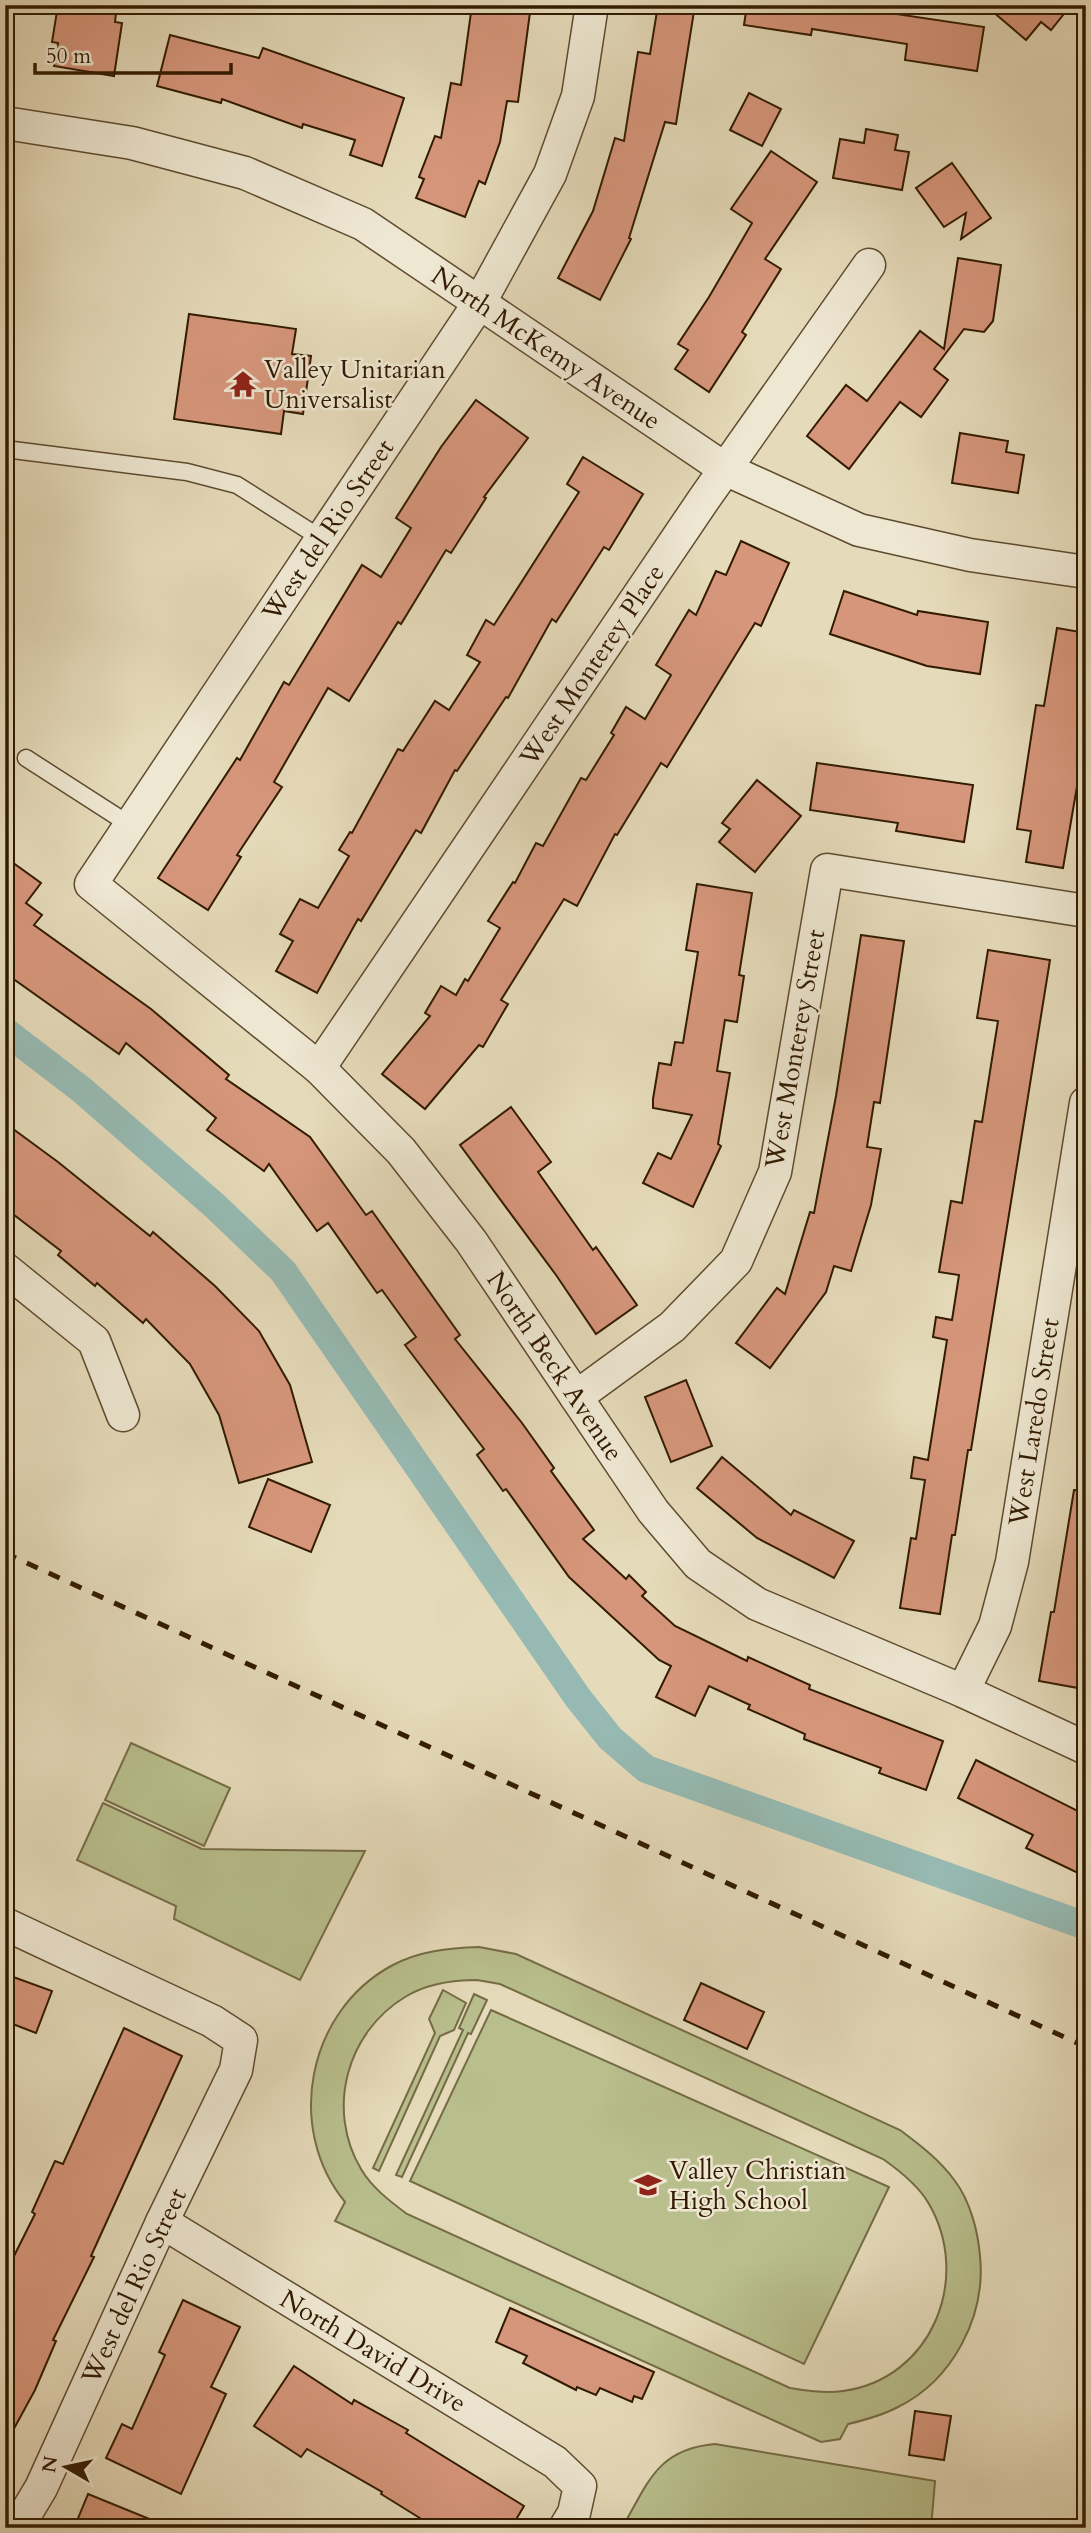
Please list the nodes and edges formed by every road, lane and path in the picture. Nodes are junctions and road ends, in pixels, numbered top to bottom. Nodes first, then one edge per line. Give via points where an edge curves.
1 (592, 5) edge
2 (5, 123) edge
3 (869, 265) dead end
4 (480, 302) junction
5 (5, 449) edge
6 (725, 469) junction
7 (322, 539) junction
8 (1086, 572) edge
9 (26, 758) dead end
10 (130, 825) junction
11 (91, 884) joint
12 (1086, 911) edge
13 (319, 1068) junction
14 (1086, 1103) edge
15 (5, 1269) edge
16 (576, 1398) junction
17 (124, 1415) dead end
18 (963, 1691) junction
19 (1086, 1748) edge
20 (5, 1924) edge
21 (162, 2222) junction
22 (17, 2528) edge
23 (565, 2528) edge

1 - 4 street, West del Rio Street via 578,96 550,174
2 - 4 street, North McKemy Avenue via 132,143 244,173 363,224
3 - 6 street, West Monterey Place
4 - 6 street, North McKemy Avenue
4 - 7 street, West del Rio Street
5 - 7 lane via 187,472 237,485
6 - 8 street, North McKemy Avenue via 859,530 970,555
6 - 13 street, West Monterey Place
7 - 10 street, West del Rio Street
9 - 10 lane
10 - 11 street, West del Rio Street
11 - 13 street, North Beck Avenue
12 - 16 street, West Monterey Street via 827,870 775,1172 736,1261 672,1327
13 - 16 street, North Beck Avenue via 401,1151 456,1221
14 - 18 street, West Laredo Street via 1012,1562 995,1626
15 - 17 street via 94,1341
16 - 18 street, North Beck Avenue via 653,1511 698,1563 757,1604
18 - 19 street, North Beck Avenue
20 - 21 street, West del Rio Street via 212,2021 241,2040 236,2070
21 - 22 street, West del Rio Street via 41,2488
21 - 23 street, North David Drive via 555,2462 580,2486

